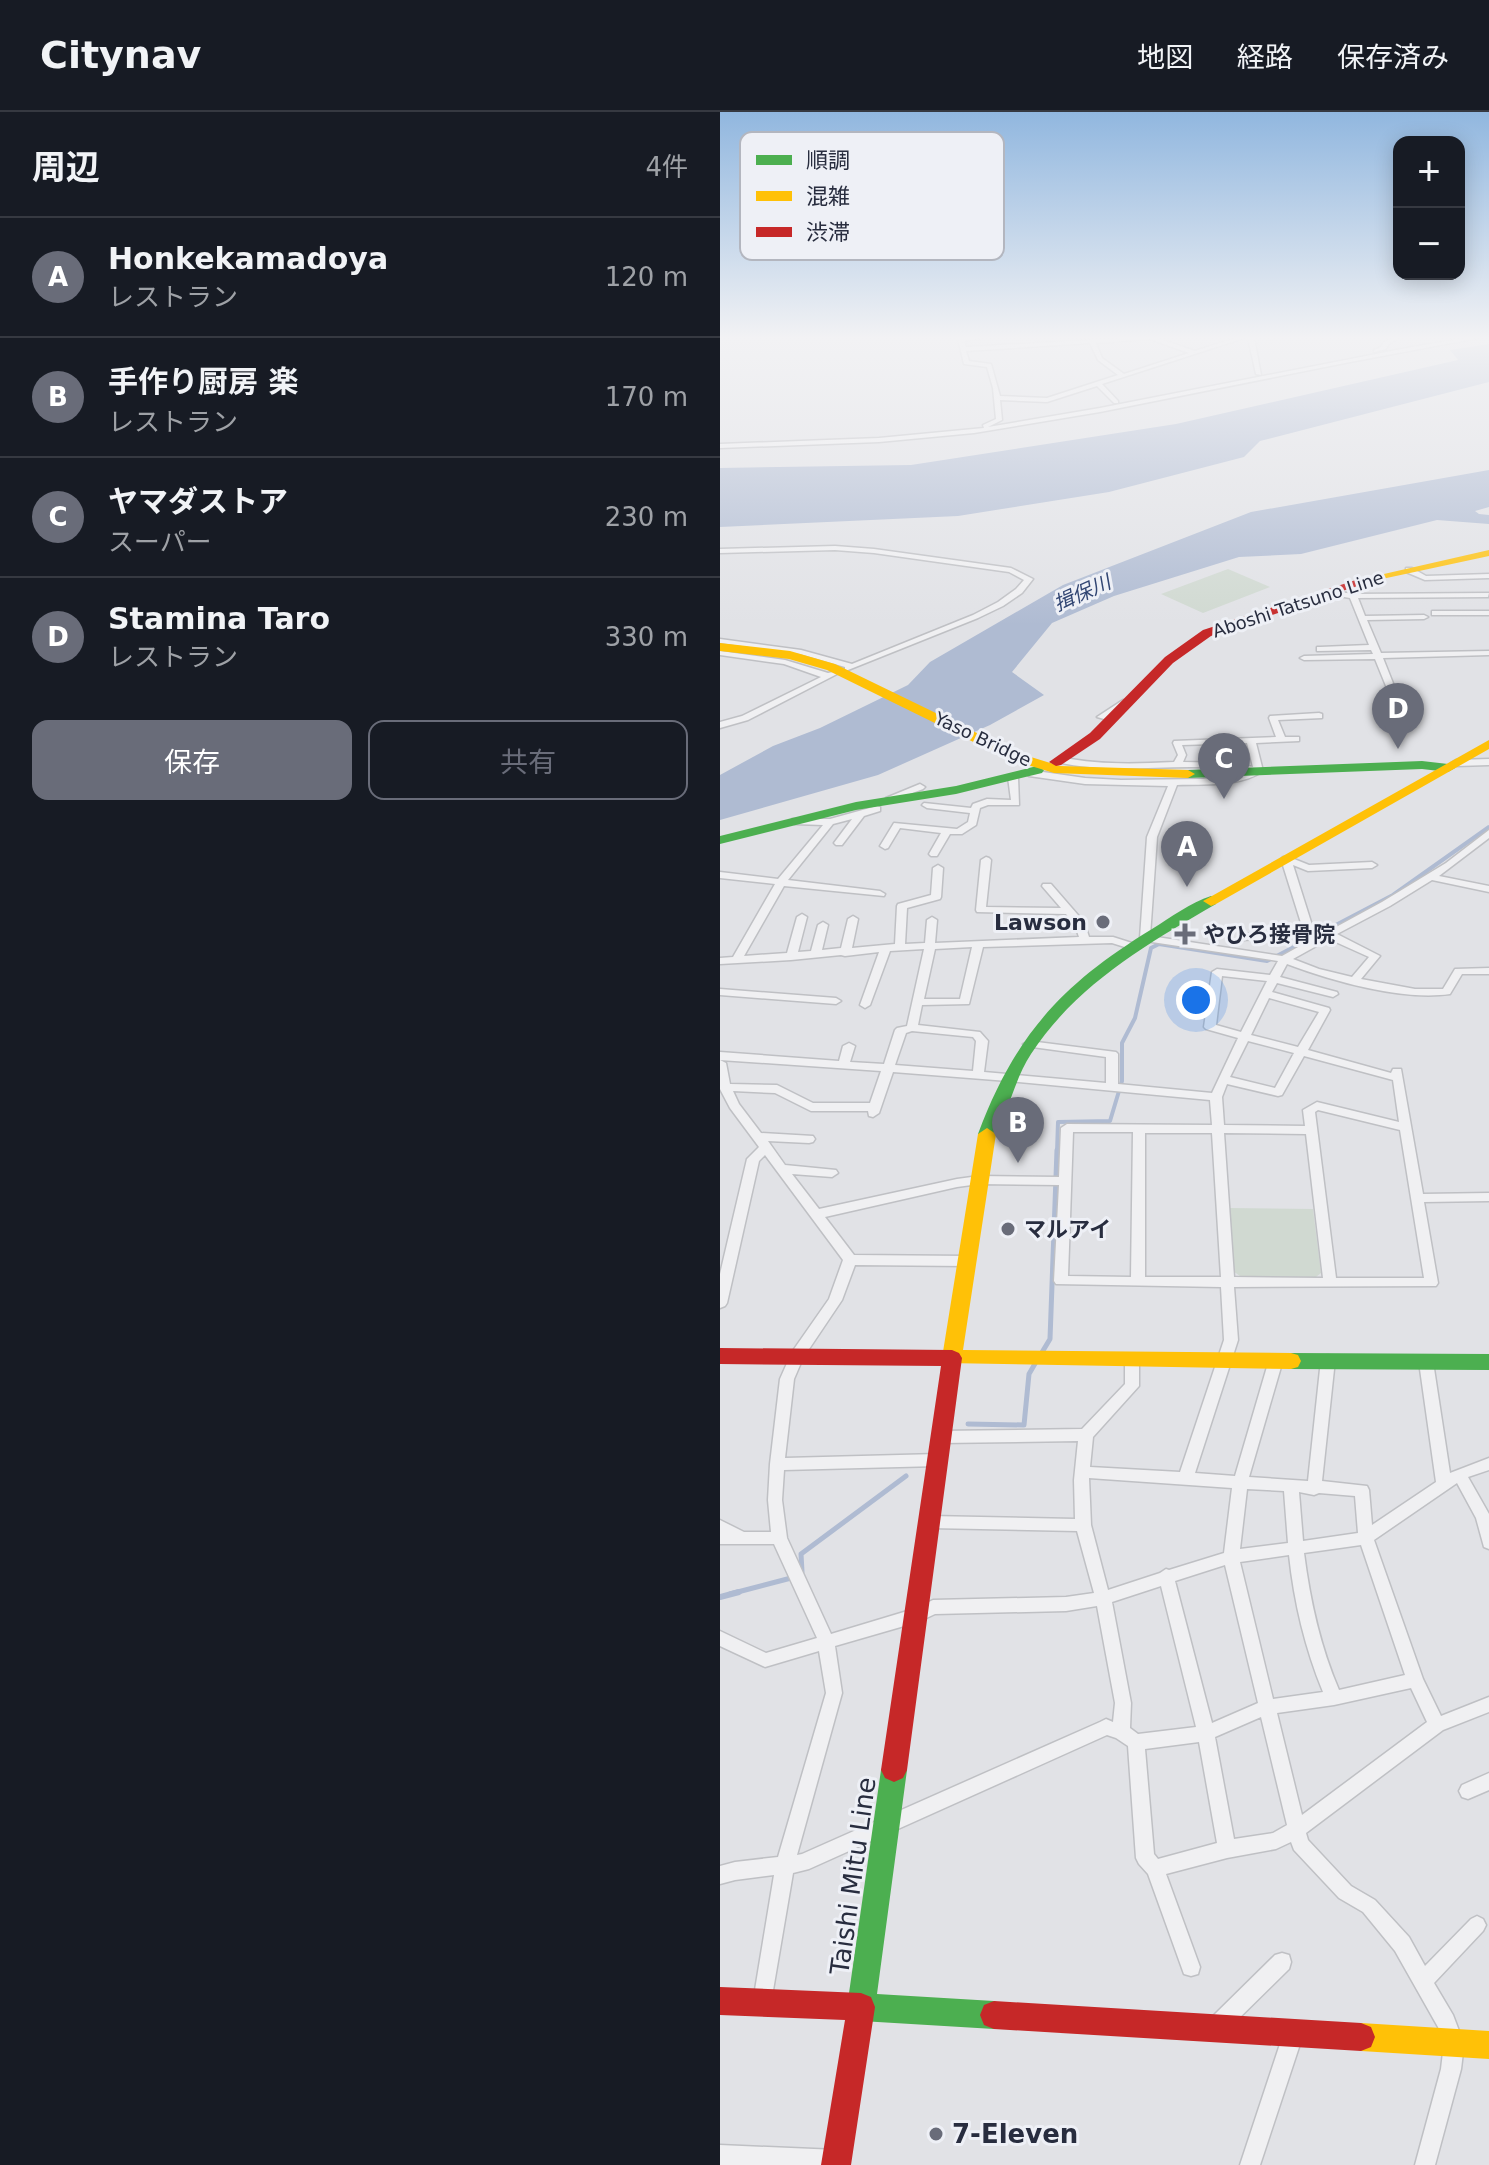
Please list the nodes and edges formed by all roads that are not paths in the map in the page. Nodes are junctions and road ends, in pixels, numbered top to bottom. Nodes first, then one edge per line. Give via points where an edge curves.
1 (928, 434) edge
2 (720, 446) edge
3 (720, 551) edge
4 (1489, 553) edge
5 (1465, 558) junction
6 (1409, 570) junction
7 (1476, 576) junction
8 (1489, 576) edge
9 (1330, 592) junction
10 (1488, 593) edge
11 (1353, 596) junction
12 (1435, 613) dead end
13 (1489, 613) edge
14 (1424, 617) dead end
15 (1363, 618) junction
16 (720, 641) edge
17 (720, 650) edge
18 (1374, 652) junction
19 (1489, 653) edge
20 (1304, 658) dead end
21 (1135, 696) junction
22 (1398, 706) dead end
23 (1319, 716) dead end
24 (1101, 717) dead end
25 (720, 725) edge
26 (1281, 739) junction
27 (1296, 739) dead end
28 (1251, 740) junction
29 (1489, 744) edge
30 (1058, 761) joint
31 (1489, 762) edge
32 (1452, 765) junction
33 (1176, 766) junction
34 (1258, 771) junction
35 (1026, 773) junction
36 (1174, 781) junction
37 (920, 787) dead end
38 (881, 805) junction
39 (927, 805) dead end
40 (975, 811) junction
41 (860, 814) junction
42 (795, 821) junction
43 (830, 822) junction
44 (947, 830) junction
45 (1489, 833) edge
46 (720, 840) edge
47 (839, 843) dead end
48 (885, 846) dead end
49 (934, 854) dead end
50 (1286, 859) junction
51 (986, 860) dead end
52 (1372, 865) dead end
53 (938, 868) dead end
54 (720, 875) edge
55 (1431, 877) junction
56 (781, 882) junction
57 (1047, 886) dead end
58 (1489, 889) edge
59 (880, 894) dead end
60 (1066, 911) junction
61 (802, 917) dead end
62 (853, 919) dead end
63 (932, 920) dead end
64 (823, 925) dead end
65 (1283, 935) dead end
66 (1330, 935) junction
67 (1085, 940) junction
68 (1311, 941) junction
69 (1138, 942) junction
70 (978, 944) junction
71 (930, 946) junction
72 (900, 947) junction
73 (886, 948) junction
74 (845, 953) junction
75 (1244, 953) junction
76 (815, 955) junction
77 (791, 957) junction
78 (737, 959) junction
79 (1284, 959) junction
80 (720, 961) edge
81 (1489, 971) edge
82 (1274, 979) junction
83 (1354, 981) junction
84 (720, 992) edge
85 (1266, 994) junction
86 (1333, 994) dead end
87 (836, 1001) dead end
88 (918, 1002) junction
89 (865, 1005) dead end
90 (912, 1028) junction
91 (1245, 1036) junction
92 (1029, 1044) junction
93 (849, 1046) dead end
94 (1300, 1050) junction
95 (720, 1056) edge
96 (720, 1063) edge
97 (844, 1065) junction
98 (888, 1068) junction
99 (978, 1075) junction
100 (1008, 1077) junction
101 (1223, 1079) junction
102 (725, 1087) junction
103 (1112, 1087) junction
104 (1216, 1097) junction
105 (727, 1105) edge
106 (1404, 1127) junction
107 (1139, 1128) junction
108 (1217, 1128) junction
109 (1310, 1130) junction
110 (809, 1139) dead end
111 (762, 1143) junction
112 (783, 1169) junction
113 (832, 1173) dead end
114 (979, 1180) junction
115 (1064, 1181) junction
116 (1489, 1197) edge
117 (1417, 1198) junction
118 (818, 1214) junction
119 (850, 1260) junction
120 (967, 1261) junction
121 (723, 1282) edge
122 (1138, 1282) junction
123 (1227, 1282) junction
124 (1330, 1282) junction
125 (720, 1303) edge
126 (720, 1356) edge
127 (797, 1356) junction
128 (952, 1358) junction
129 (1132, 1359) junction
130 (1227, 1359) junction
131 (1276, 1360) junction
132 (1328, 1360) junction
133 (1426, 1362) junction
134 (1489, 1362) edge
135 (1086, 1435) junction
136 (941, 1437) junction
137 (938, 1460) junction
138 (777, 1464) junction
139 (1489, 1464) edge
140 (1082, 1472) junction
141 (1459, 1474) junction
142 (1186, 1478) junction
143 (1444, 1483) junction
144 (1240, 1484) junction
145 (1291, 1487) junction
146 (1314, 1489) junction
147 (930, 1522) junction
148 (1083, 1525) junction
149 (720, 1526) edge
150 (742, 1537) junction
151 (720, 1538) edge
152 (779, 1538) junction
153 (1366, 1538) junction
154 (1489, 1543) edge
155 (1295, 1547) junction
156 (1231, 1557) junction
157 (1166, 1576) junction
158 (1103, 1598) junction
159 (918, 1615) junction
160 (720, 1638) edge
161 (826, 1641) junction
162 (1415, 1680) junction
163 (1334, 1698) junction
164 (1489, 1704) edge
165 (1267, 1707) junction
166 (1437, 1725) junction
167 (1206, 1733) junction
168 (1129, 1737) junction
169 (1489, 1781) edge
170 (1468, 1791) dead end
171 (887, 1823) junction
172 (1299, 1828) junction
173 (1227, 1849) junction
174 (785, 1865) junction
175 (1155, 1868) junction
176 (720, 1875) edge
177 (1477, 1925) dead end
178 (1282, 1962) dead end
179 (1191, 1967) dead end
180 (1423, 1981) junction
181 (720, 2001) edge
182 (762, 2003) junction
183 (861, 2007) junction
184 (1214, 2029) junction
185 (1293, 2035) junction
186 (1454, 2044) junction
187 (1489, 2045) edge
188 (720, 2155) edge
189 (836, 2163) edge
190 (1250, 2165) edge
191 (1425, 2165) edge

1 - 2 street
3 - 16 street via 874,551 1011,570 1029,579 1014,595 966,621 849,667 801,652
4 - 5 street, Aboshi Tatsuno Line
5 - 6 street, Aboshi Tatsuno Line
5 - 7 street
6 - 7 street via 1425,578
6 - 9 street, Aboshi Tatsuno Line
7 - 8 street
7 - 10 street
9 - 11 street
9 - 21 street, Aboshi Tatsuno Line via 1207,633 1169,660
10 - 11 street
11 - 15 street
12 - 13 street
14 - 15 street
15 - 18 street
17 - 25 street via 830,675
17 - 34 street, Yaso Bridge via 790,655 831,667 1013,756 1059,770
18 - 19 street
18 - 20 street via 1320,650
18 - 22 street
21 - 24 street
21 - 30 street, Aboshi Tatsuno Line via 1095,736
23 - 26 street via 1273,718
26 - 27 street
26 - 28 street
28 - 33 street via 1177,743 1182,755
28 - 34 street
29 - 32 street, Taishi Mitu Line
30 - 33 street via 1100,768
31 - 32 street
32 - 34 street, Yaso Bridge
32 - 50 street, Taishi Mitu Line
33 - 34 street via 1234,764
34 - 36 street via 1237,779
35 - 36 street via 1086,781
35 - 38 street
35 - 40 street via 1016,803 987,802
36 - 69 street via 1152,837
37 - 38 street
38 - 41 street
38 - 42 street
39 - 40 street
40 - 44 street via 973,823 959,832
41 - 43 street
41 - 47 street
42 - 43 street
42 - 46 street
43 - 56 street
44 - 48 street via 897,825
44 - 49 street
45 - 55 street
50 - 52 street via 1308,868
50 - 68 street
50 - 69 street, Taishi Mitu Line
51 - 60 street via 981,910
53 - 72 street via 936,897 902,906
54 - 56 street
55 - 58 street
55 - 66 street
56 - 59 street
56 - 78 street
57 - 60 street
60 - 67 street via 1080,924
61 - 77 street
62 - 74 street
63 - 71 street
64 - 76 street
65 - 75 street via 1240,932
66 - 68 street
66 - 83 street via 1375,956
67 - 69 street
67 - 70 street
68 - 79 street
69 - 75 street
69 - 92 street, Taishi Mitu Line via 1070,994
70 - 71 street
70 - 88 street via 965,1002
71 - 72 street
71 - 88 street
72 - 73 street
73 - 74 street
73 - 89 street
74 - 76 street
75 - 79 street
76 - 77 street
77 - 78 street
78 - 80 street
79 - 82 street
79 - 83 street
81 - 83 street via 1459,971 1452,987 1436,993
82 - 85 street
82 - 86 street
82 - 91 street via 1217,972 1210,1027
84 - 87 street
85 - 91 street
85 - 94 street via 1325,1010
88 - 90 street
90 - 98 street via 901,1030
90 - 99 street via 976,1034 982,1041
91 - 94 street
91 - 101 street
92 - 100 street, Taishi Mitu Line
92 - 103 street via 1112,1054
93 - 97 street
94 - 101 street via 1278,1092
94 - 106 street via 1397,1075
95 - 97 street
96 - 102 street
97 - 98 street
98 - 99 street
98 - 102 street via 874,1110 811,1107 777,1089
99 - 100 street
100 - 103 street
100 - 114 street, Taishi Mitu Line via 990,1119
101 - 104 street
102 - 105 street
103 - 104 street
104 - 108 street
105 - 111 street
106 - 109 street via 1317,1106 1309,1110
106 - 117 street
107 - 108 street
107 - 115 street via 1067,1128
107 - 122 street
108 - 109 street
108 - 123 street
109 - 124 street
110 - 111 street
111 - 112 street
111 - 121 street via 753,1159
112 - 113 street
112 - 118 street
114 - 115 street
114 - 118 street
114 - 120 street, Taishi Mitu Line
115 - 122 street via 1061,1281
116 - 117 street
117 - 124 street via 1431,1283
118 - 119 street
119 - 120 street
119 - 127 street via 835,1300
120 - 128 street, Taishi Mitu Line
121 - 125 street
122 - 123 street
123 - 124 street
123 - 130 street
126 - 127 street
127 - 128 street
127 - 138 street via 787,1379
128 - 129 street
128 - 136 street, Taishi Mitu Line
129 - 130 street
129 - 135 street via 1132,1386
130 - 131 street
130 - 142 street
131 - 132 street
131 - 144 street
132 - 133 street
132 - 146 street
133 - 134 street
133 - 143 street
135 - 136 street
135 - 140 street
136 - 137 street, Taishi Mitu Line
137 - 138 street
137 - 147 street, Taishi Mitu Line
138 - 152 street
139 - 141 street
140 - 142 street
140 - 148 street
141 - 143 street
141 - 154 street via 1483,1517
142 - 144 street
143 - 153 street
144 - 145 street
144 - 156 street
145 - 146 street
145 - 155 street
146 - 153 street via 1362,1490
147 - 148 street
147 - 159 street, Taishi Mitu Line
148 - 158 street
149 - 150 street
150 - 151 street
150 - 152 street
152 - 161 street
153 - 155 street
153 - 162 street
155 - 156 street
155 - 163 street via 1320,1669
156 - 157 street
156 - 165 street
157 - 158 street
157 - 167 street
158 - 159 street via 1066,1604 933,1607
158 - 168 street
159 - 161 street
159 - 171 street, Taishi Mitu Line
160 - 161 street via 765,1660
161 - 174 street via 834,1693
162 - 163 street
162 - 166 street
163 - 165 street
164 - 166 street
165 - 167 street
165 - 172 street
166 - 172 street
167 - 168 street
167 - 173 street
168 - 171 street via 1106,1727
168 - 175 street via 1145,1858
169 - 170 street
171 - 174 street via 803,1863
171 - 183 street, Taishi Mitu Line
172 - 173 street via 1276,1841
172 - 180 street via 1300,1844 1345,1892 1369,1906 1402,1944
173 - 175 street
174 - 176 street
174 - 182 street
175 - 179 street
177 - 180 street
178 - 184 street
180 - 186 street
181 - 182 street
182 - 183 street
183 - 184 street, Taishi Mitu Line
183 - 189 street
184 - 185 street, Taishi Mitu Line
185 - 186 street, Taishi Mitu Line
185 - 190 street
186 - 187 street, Taishi Mitu Line
186 - 191 street
188 - 189 street

